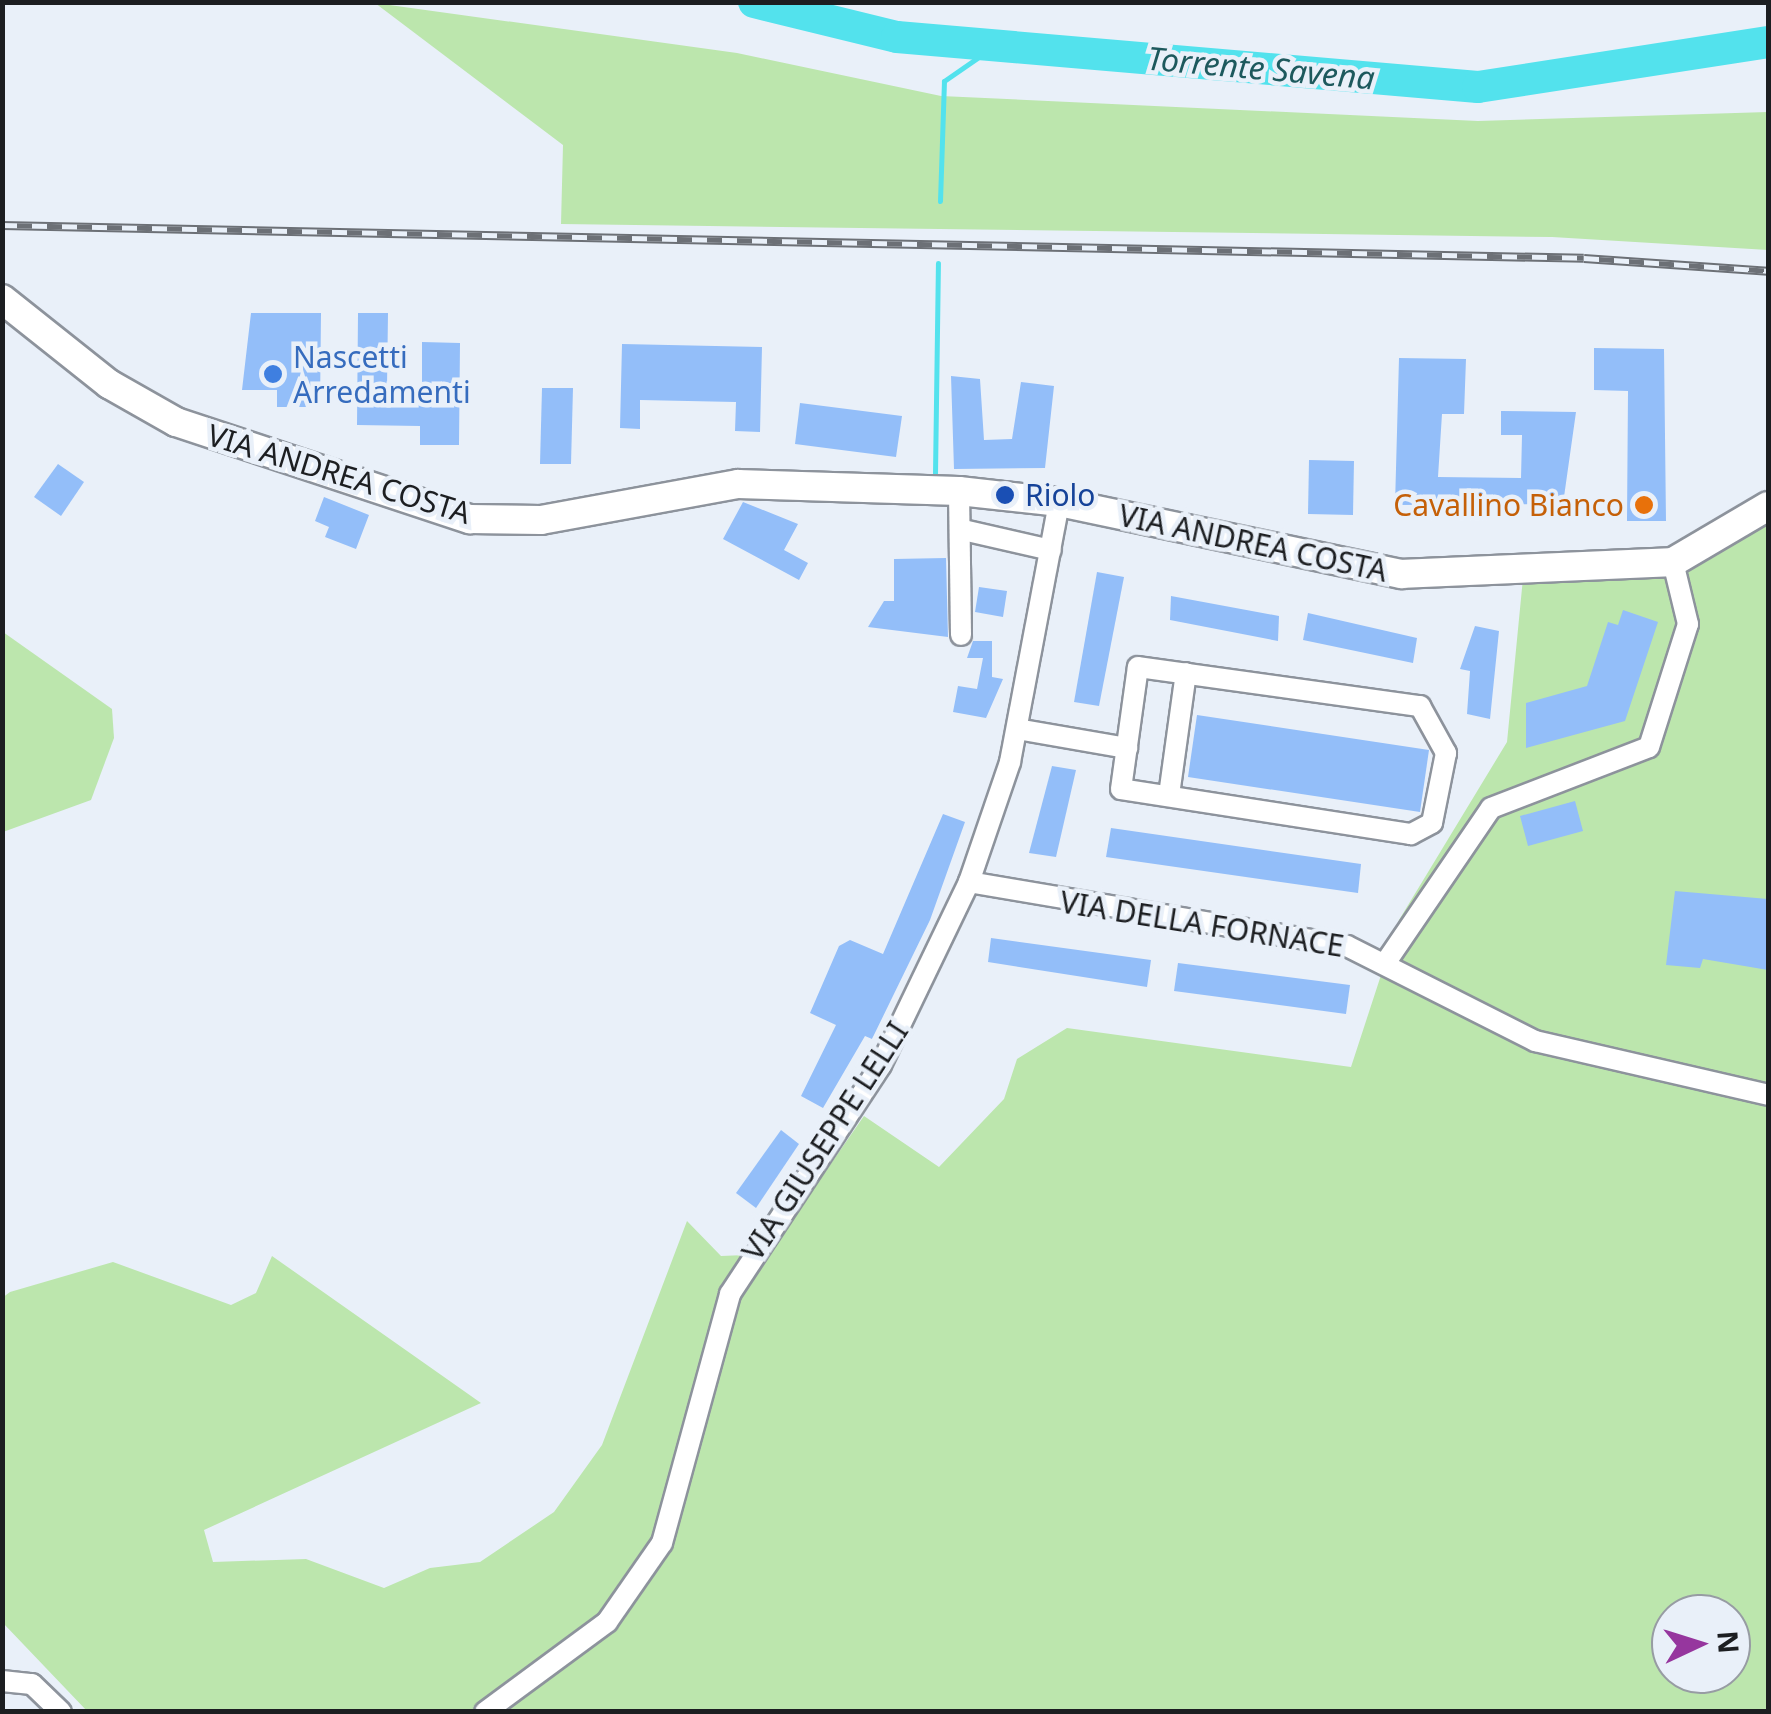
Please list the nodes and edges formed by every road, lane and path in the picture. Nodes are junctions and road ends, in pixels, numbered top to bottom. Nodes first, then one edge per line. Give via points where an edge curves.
1 (2, 298) edge
2 (959, 491) junction
3 (1060, 502) junction
4 (1768, 506) edge
5 (963, 530) junction
6 (1051, 550) junction
7 (1673, 562) junction
8 (961, 635) dead end
9 (1186, 673) junction
10 (1017, 730) junction
11 (1126, 748) junction
12 (1169, 794) junction
13 (969, 882) junction
14 (1386, 962) junction
15 (1768, 1094) edge
16 (2, 1680) edge
17 (61, 1712) edge
18 (485, 1712) edge

1 - 2 main road, VIA ANDREA COSTA via 109,384 176,422 470,519 542,520 738,484
2 - 3 main road, VIA ANDREA COSTA
2 - 5 street
3 - 6 street, VIA GIUSEPPE LELLI
3 - 7 main road, VIA ANDREA COSTA via 1402,574
4 - 7 main road, VIA ANDREA COSTA
5 - 6 street
5 - 8 street
6 - 10 street, VIA GIUSEPPE LELLI
7 - 14 street via 1688,624 1648,746 1492,808
9 - 11 street via 1138,667
9 - 12 street
9 - 12 street via 1420,706 1446,753 1439,804 1432,823 1411,834
10 - 11 street
10 - 13 street, VIA GIUSEPPE LELLI
11 - 12 street via 1121,789
13 - 14 street, VIA DELLA FORNACE via 1347,946
13 - 18 street, VIA GIUSEPPE LELLI via 881,1066 730,1294 677,1509 650,1567 606,1622
14 - 15 street, VIA DELLA FORNACE via 1534,1041
16 - 17 street via 32,1684

